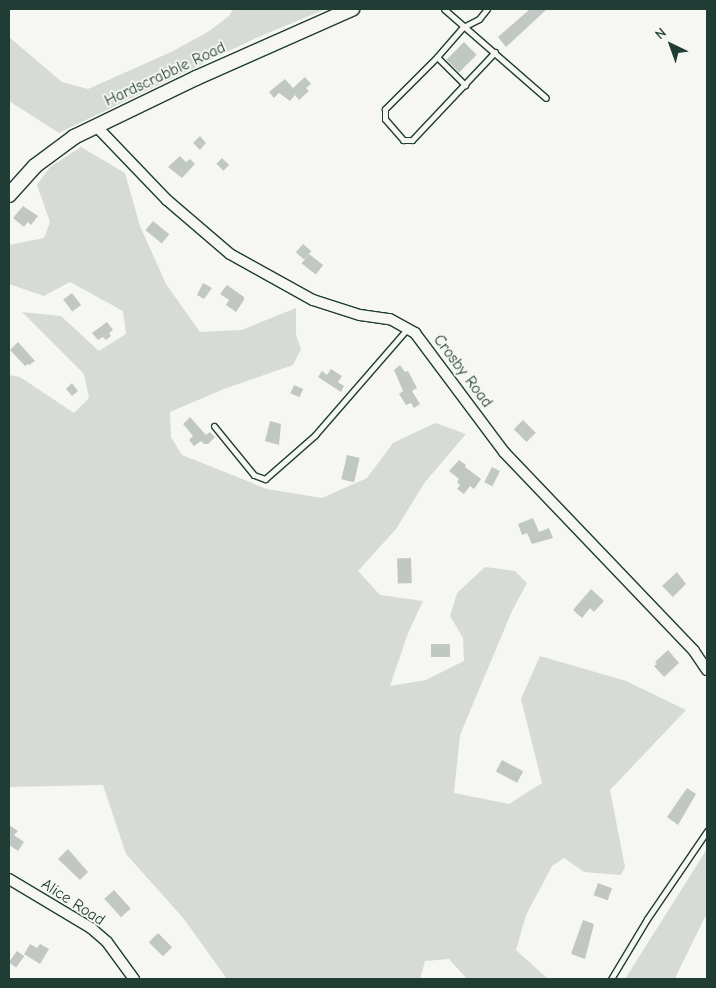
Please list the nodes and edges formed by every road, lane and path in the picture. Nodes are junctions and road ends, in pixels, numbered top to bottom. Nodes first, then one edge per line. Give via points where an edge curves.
1 (352, 9) edge
2 (444, 9) edge
3 (487, 9) edge
4 (463, 26) junction
5 (495, 52) junction
6 (437, 57) junction
7 (465, 85) junction
8 (546, 98) dead end
9 (96, 126) junction
10 (9, 195) edge
11 (407, 329) junction
12 (214, 426) dead end
13 (707, 670) edge
14 (707, 831) edge
15 (9, 879) edge
16 (134, 979) edge
17 (611, 979) edge

1 - 9 street, Hardscrabble Road
2 - 4 lane
3 - 4 lane via 479,18
4 - 5 lane
4 - 6 lane
5 - 7 lane
5 - 8 lane
6 - 7 lane
6 - 7 lane via 385,110 385,119 403,140 412,140
9 - 10 street, Hardscrabble Road via 55,149
9 - 11 street, Crosby Road via 167,200 230,254 312,300 360,315 390,319
11 - 12 lane via 315,435 265,479 254,475
11 - 13 street, Crosby Road via 428,348 477,416 528,478 688,644
14 - 17 lane via 647,918
15 - 16 street, Alice Road via 91,928 107,942

